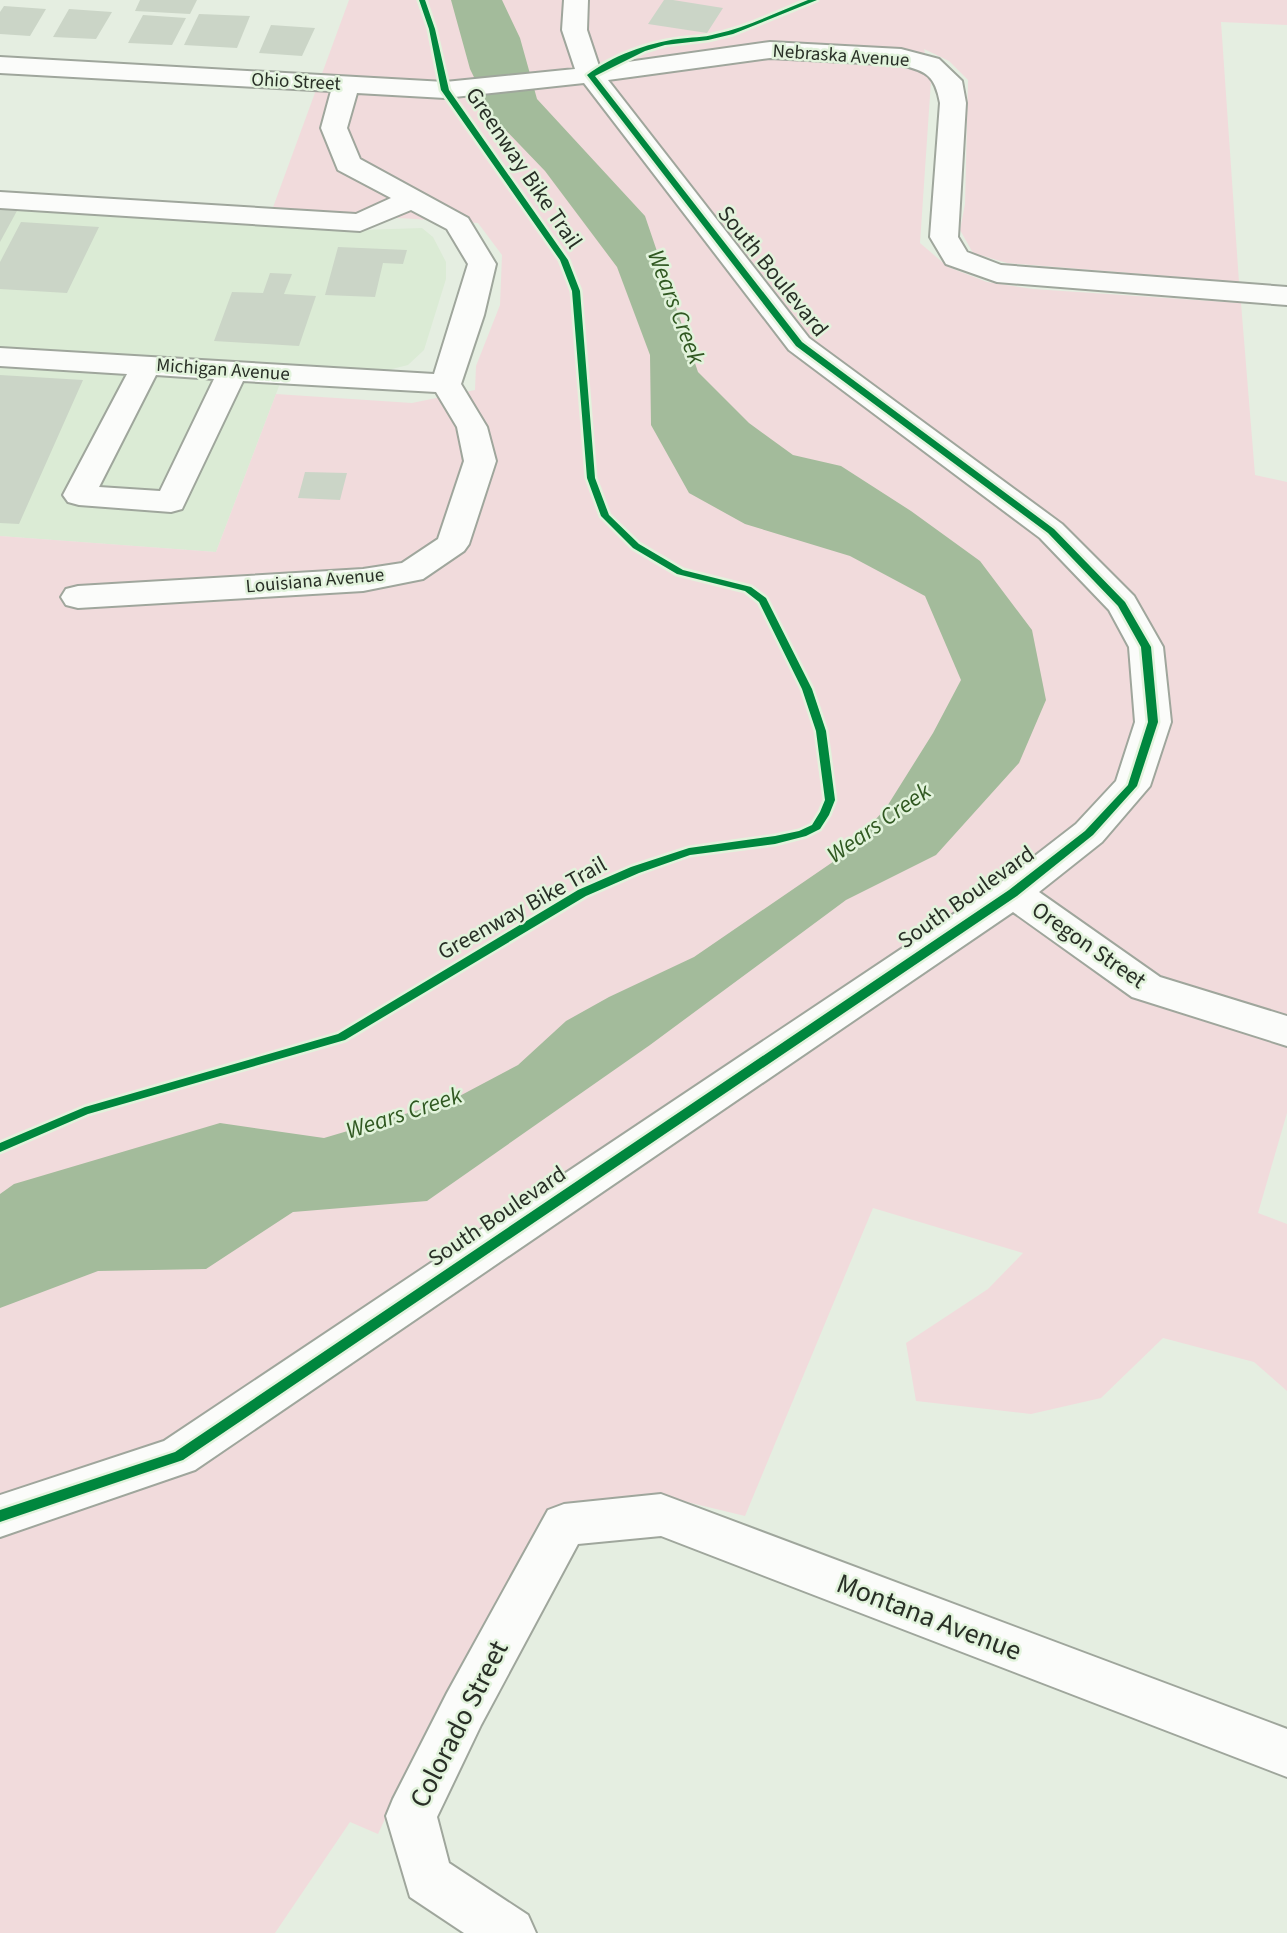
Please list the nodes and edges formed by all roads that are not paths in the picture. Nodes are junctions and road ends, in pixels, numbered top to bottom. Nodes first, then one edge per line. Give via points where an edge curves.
1 (576, 0) edge
2 (0, 65) edge
3 (591, 75) junction
4 (346, 85) junction
5 (412, 199) junction
6 (0, 200) edge
7 (1287, 296) edge
8 (0, 357) edge
9 (146, 366) junction
10 (233, 371) junction
11 (446, 384) junction
12 (78, 597) dead end
13 (1013, 893) junction
14 (1287, 1031) edge
15 (2, 1521) edge
16 (564, 1525) joint
17 (1287, 1753) edge
18 (510, 1933) edge

1 - 3 street, South Boulevard via 572,26
2 - 4 street, Ohio Street
3 - 4 street, Ohio Street via 468,89
3 - 7 street, Nebraska Avenue via 770,50 901,57 930,64 949,81 953,103 944,237 956,258 997,273
3 - 13 street, South Boulevard via 799,344 1051,531 1122,604 1146,647 1153,722 1132,786 1089,833
4 - 5 street via 334,128 348,164
5 - 6 street via 360,223
5 - 11 street via 458,224 482,264
8 - 9 street, Michigan Avenue
9 - 10 street, Michigan Avenue
9 - 10 street via 79,495 171,502
10 - 11 street, Michigan Avenue
11 - 12 street, Louisiana Avenue via 472,427 480,461 453,544 411,572 363,580
13 - 14 street, Oregon Street via 1146,987
13 - 15 street, South Boulevard via 179,1456
16 - 17 street, Montana Avenue via 660,1515
16 - 18 street, Colorado Street via 411,1816 428,1879

